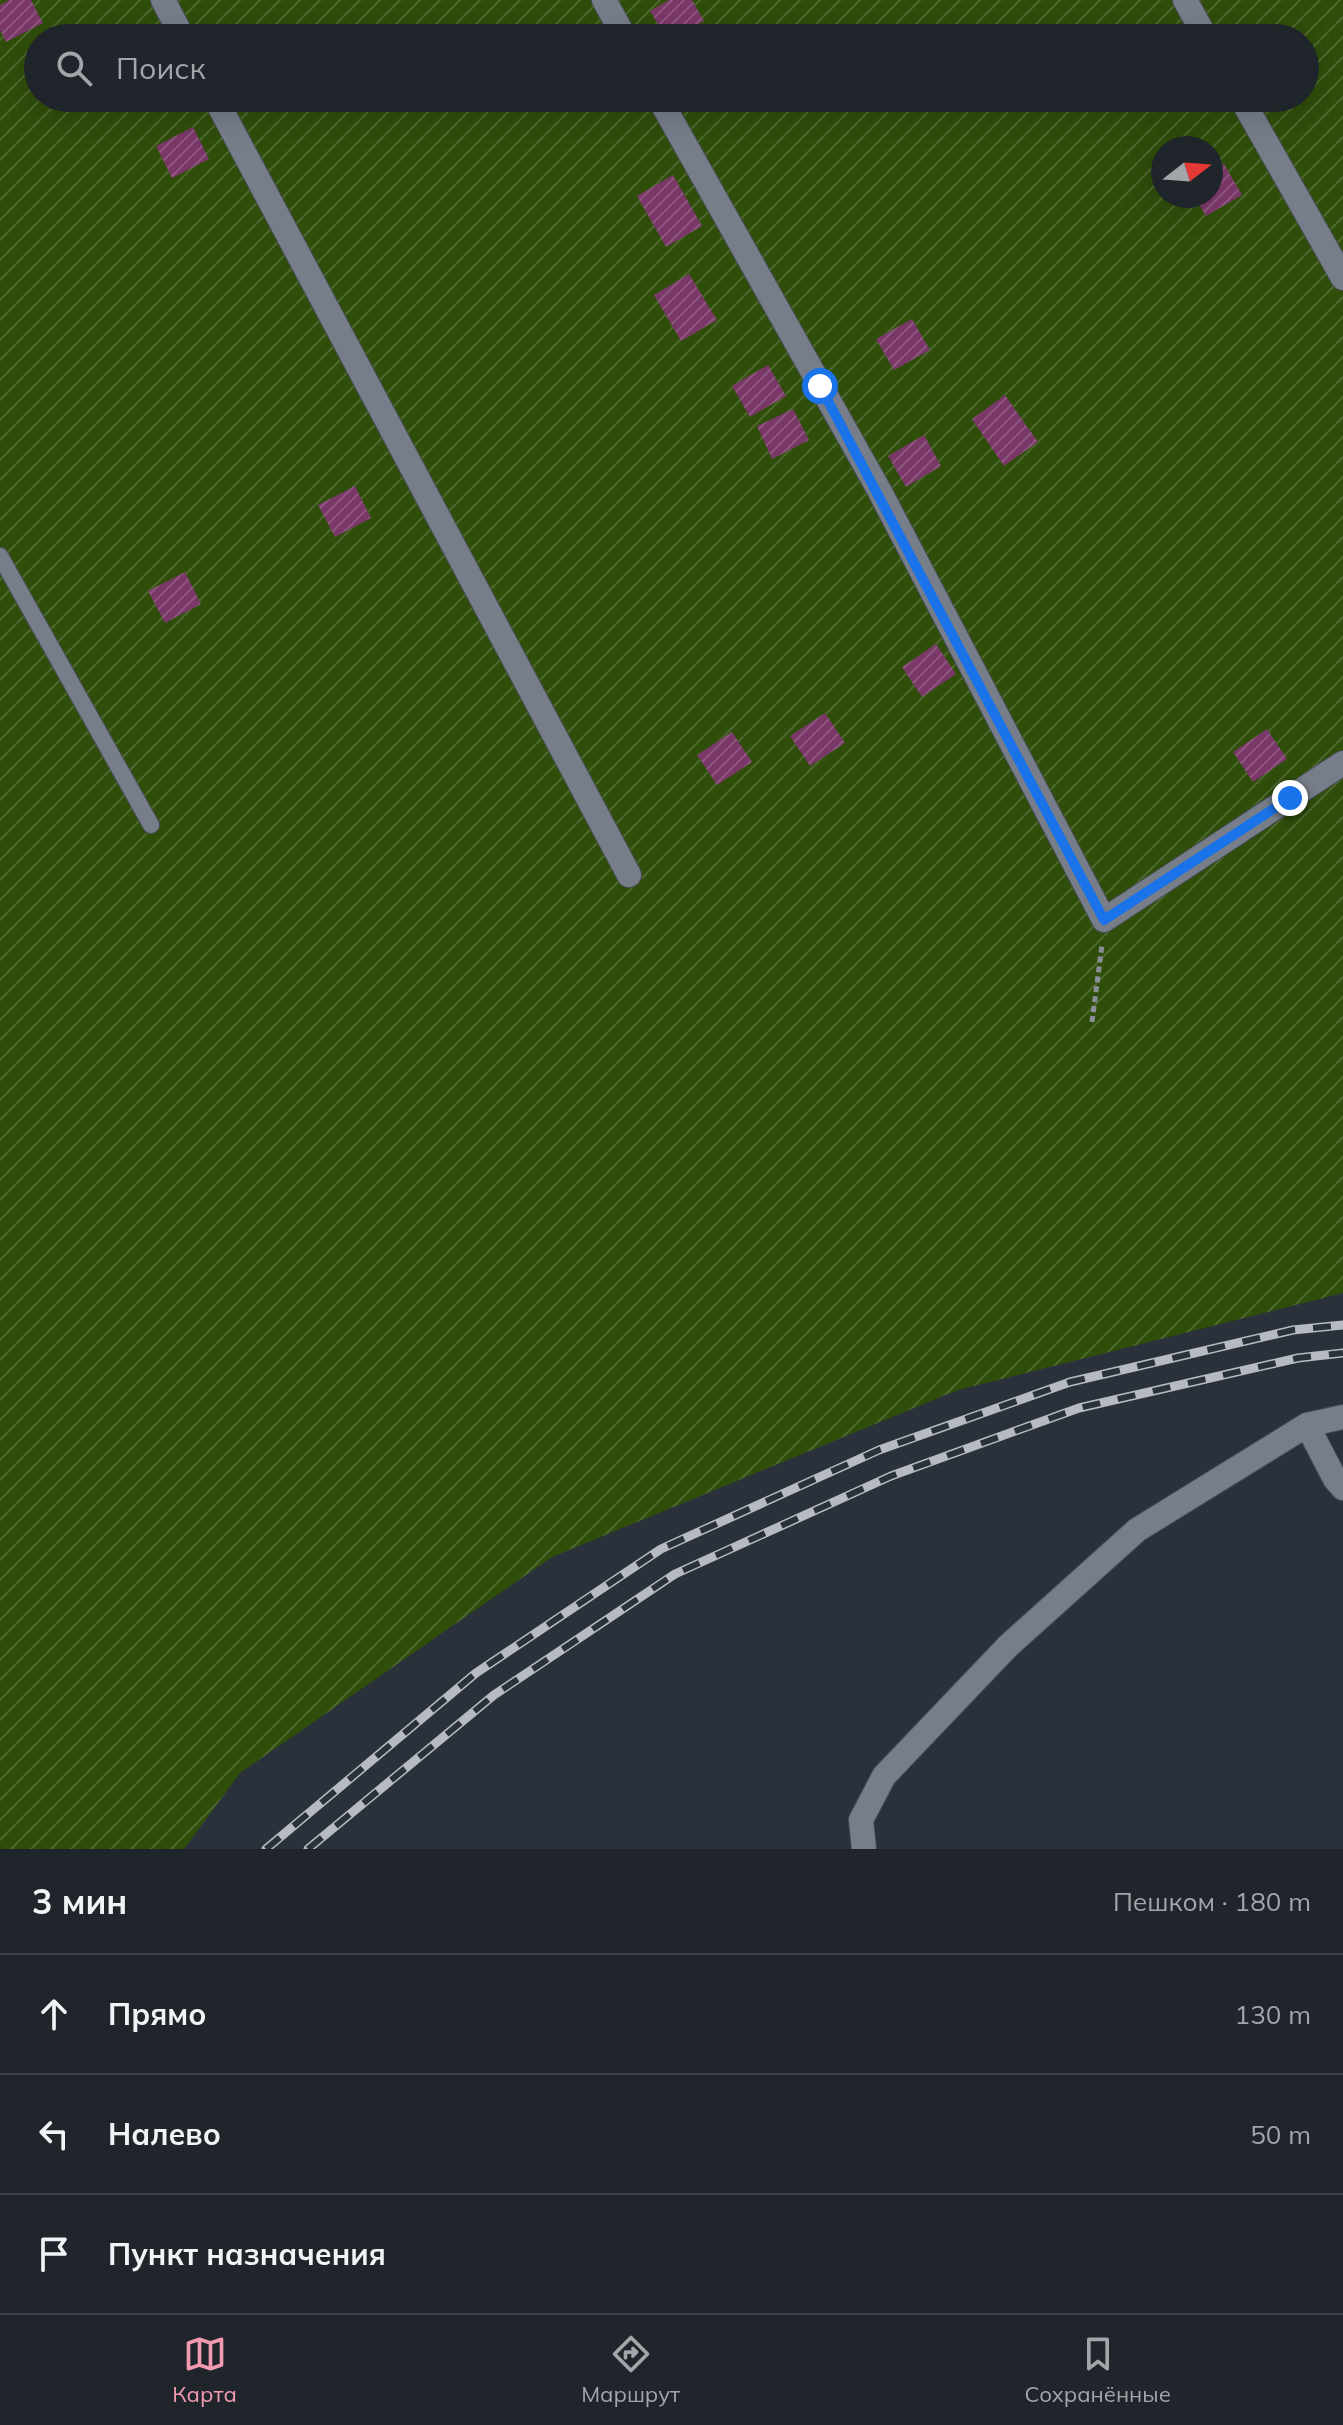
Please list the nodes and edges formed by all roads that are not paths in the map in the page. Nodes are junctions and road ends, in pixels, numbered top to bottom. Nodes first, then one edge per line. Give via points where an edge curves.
1 (163, 0) edge
2 (604, 0) edge
3 (1185, 0) edge
4 (176, 24) edge
5 (617, 24) edge
6 (1198, 24) edge
7 (222, 112) edge
8 (667, 112) edge
9 (1249, 112) edge
10 (1343, 278) edge
11 (0, 556) edge
12 (1343, 763) edge
13 (151, 825) dead end
14 (629, 875) dead end
15 (1343, 1417) edge
16 (1307, 1425) junction
17 (1343, 1488) edge
18 (864, 1849) edge

1 - 4 street
2 - 5 street
3 - 6 street
7 - 14 street
8 - 12 street via 879,490 1104,920
9 - 10 street
11 - 13 lane
15 - 16 street
16 - 17 street
16 - 18 street via 1137,1530 1008,1646 884,1776 861,1820

